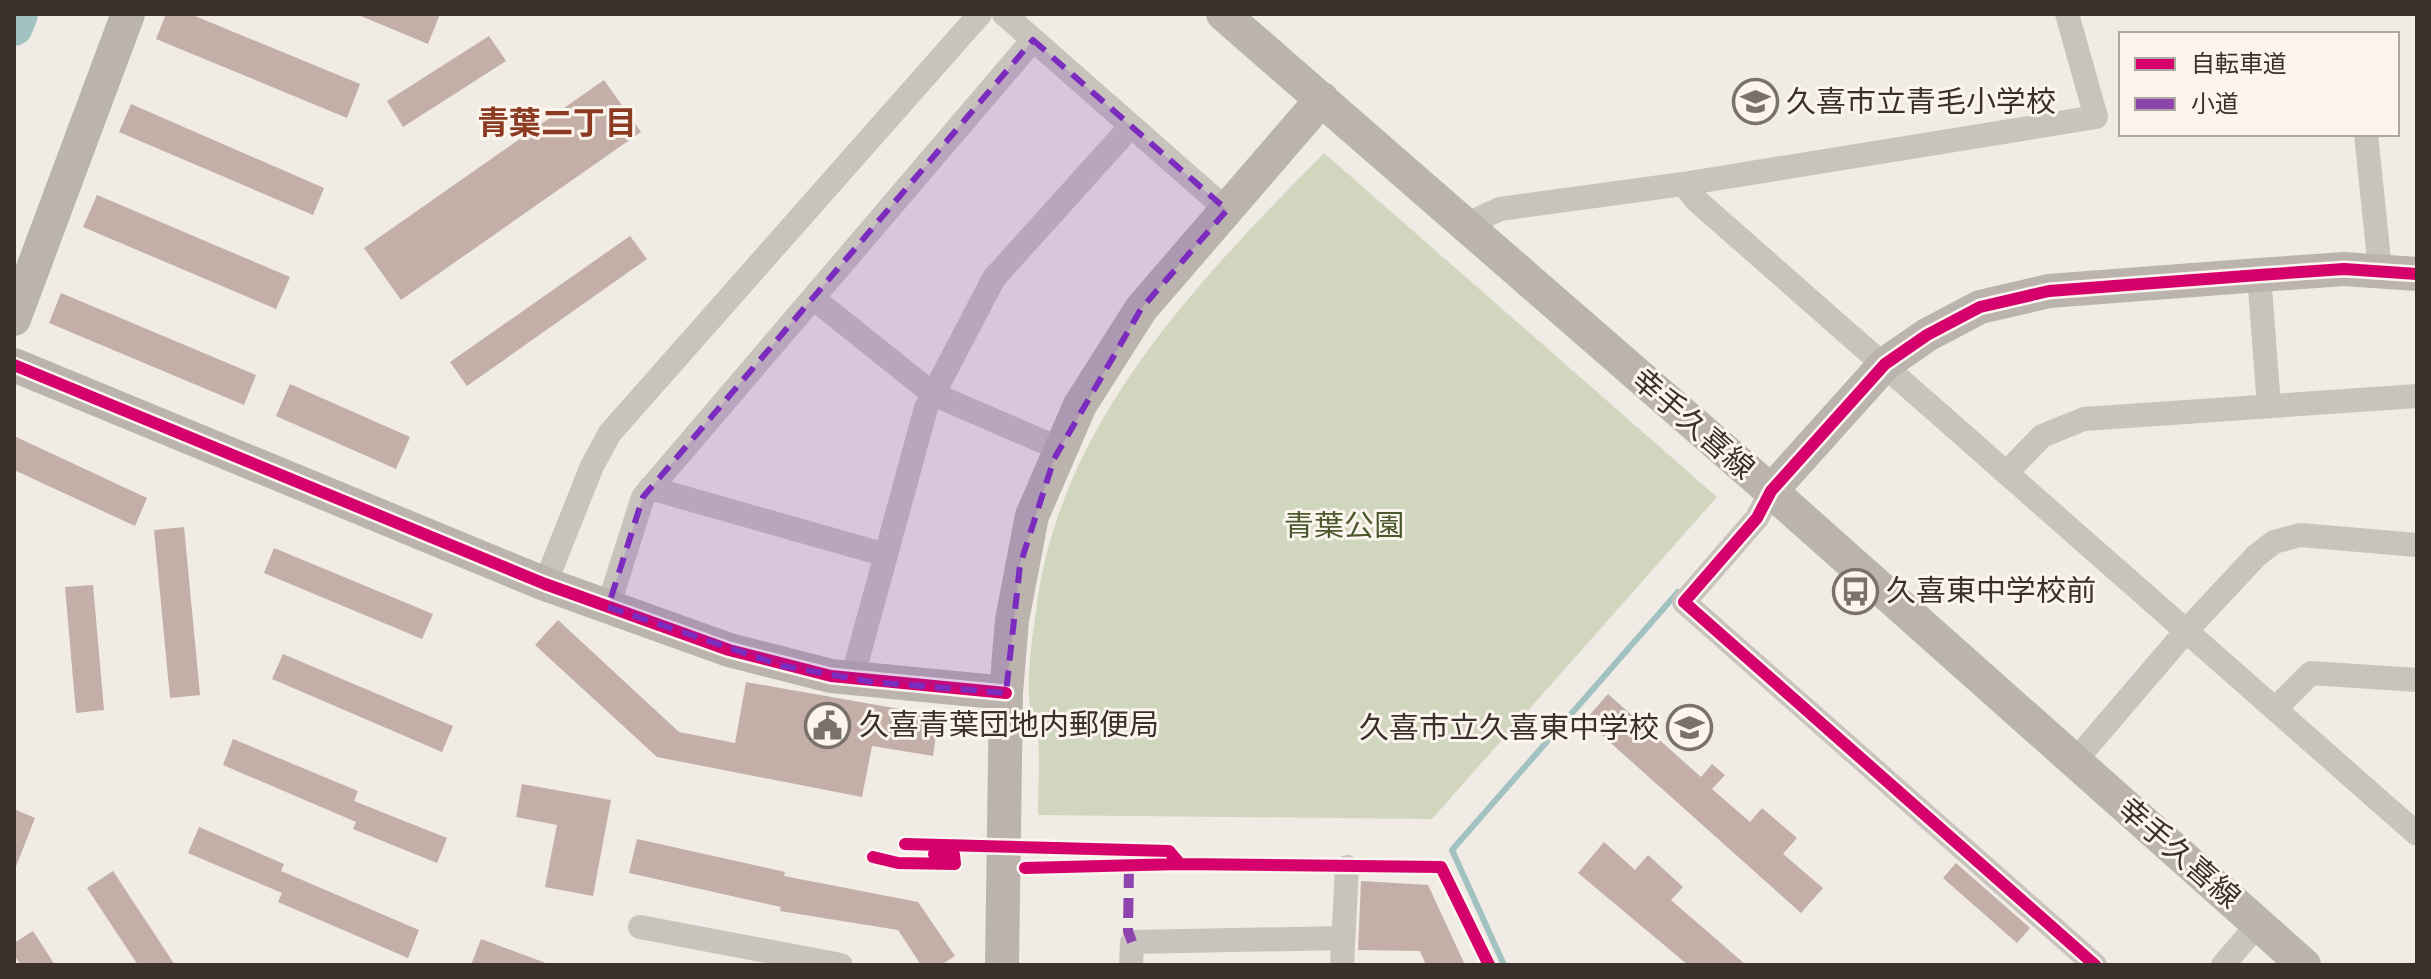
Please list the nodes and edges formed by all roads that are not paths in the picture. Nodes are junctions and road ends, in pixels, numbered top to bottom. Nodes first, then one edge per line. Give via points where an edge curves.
1 (128, 14) edge
2 (980, 14) edge
3 (1004, 14) edge
4 (1223, 14) edge
5 (2067, 14) edge
6 (1033, 40) junction
7 (1322, 99) junction
8 (1131, 126) junction
9 (2366, 136) edge
10 (1683, 184) junction
11 (1227, 210) junction
12 (1465, 225) junction
13 (2380, 269) junction
14 (2417, 274) edge
15 (2259, 275) junction
16 (813, 298) junction
17 (14, 319) edge
18 (1885, 364) junction
19 (14, 365) edge
20 (933, 394) junction
21 (2417, 396) edge
22 (2269, 406) junction
23 (1060, 449) junction
24 (2006, 473) junction
25 (650, 488) junction
26 (1771, 491) junction
27 (2417, 545) edge
28 (886, 555) junction
29 (545, 584) junction
30 (608, 607) junction
31 (2187, 630) junction
32 (852, 679) junction
33 (2417, 680) edge
34 (1006, 693) junction
35 (2276, 708) junction
36 (2075, 761) junction
37 (2417, 834) edge
38 (1347, 867) dead end
39 (2259, 923) junction
40 (640, 927) dead end
41 (1343, 938) junction
42 (841, 965) edge
43 (1002, 965) edge
44 (1131, 965) edge
45 (1342, 965) edge
46 (2095, 965) edge
47 (2223, 965) edge
48 (2304, 965) edge

1 - 17 street
2 - 29 street via 610,433
3 - 6 street
4 - 7 street, 幸手久喜線
5 - 10 street via 2096,117
6 - 8 street
6 - 16 street
7 - 11 street
7 - 12 street, 幸手久喜線
8 - 11 street
8 - 20 street via 994,278
9 - 13 street
10 - 12 street via 1500,209
10 - 18 street
11 - 23 street via 1141,309 1080,405
12 - 26 street, 幸手久喜線
13 - 14 street
13 - 15 street
15 - 18 street via 2016,297 1949,322
15 - 22 street
16 - 20 street
16 - 25 street
18 - 24 street
18 - 26 street
19 - 29 street
20 - 23 street
20 - 28 street
21 - 22 street
22 - 24 street via 2084,419 2042,436
23 - 34 street via 1032,516 1020,565
24 - 31 street
25 - 28 street
25 - 30 street
26 - 36 street, 幸手久喜線
26 - 46 street via 1757,518 1684,602
27 - 31 street via 2300,535 2274,542
28 - 32 street
29 - 30 street
30 - 32 street via 783,666
31 - 35 street
31 - 36 street
32 - 34 street
33 - 35 street via 2311,673
34 - 43 street
35 - 37 street
36 - 39 street, 幸手久喜線
38 - 41 street
39 - 47 street
39 - 48 street, 幸手久喜線
40 - 42 street
41 - 44 street via 1132,942
41 - 45 street

